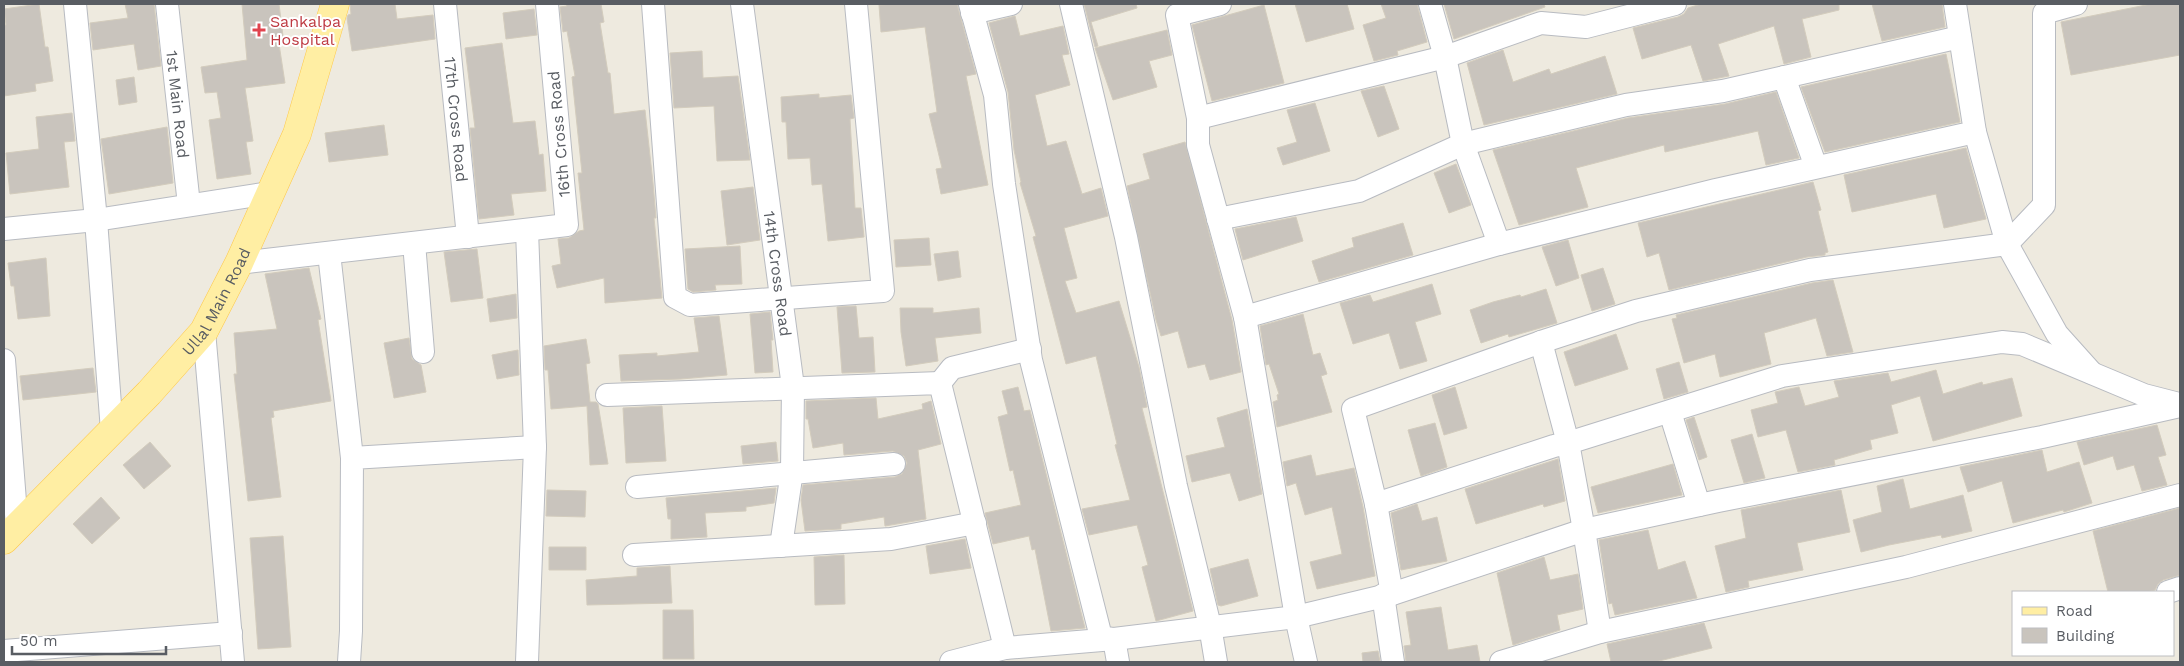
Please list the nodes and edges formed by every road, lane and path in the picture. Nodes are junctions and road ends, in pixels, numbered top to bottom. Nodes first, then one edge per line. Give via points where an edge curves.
1 (75, 4) edge
2 (167, 4) edge
3 (335, 4) edge
4 (444, 4) edge
5 (547, 4) edge
6 (653, 4) edge
7 (742, 4) edge
8 (856, 4) edge
9 (1011, 4) edge
10 (1071, 4) edge
11 (1220, 4) edge
12 (1430, 4) edge
13 (1675, 4) edge
14 (1955, 4) edge
15 (2076, 4) edge
16 (971, 8) edge
17 (1178, 9) edge
18 (1960, 37) junction
19 (1445, 57) junction
20 (1784, 77) junction
21 (1198, 118) junction
22 (1975, 132) junction
23 (1463, 144) junction
24 (1816, 167) junction
25 (269, 193) junction
26 (189, 206) junction
27 (1218, 219) junction
28 (96, 220) junction
29 (4, 229) edge
30 (527, 230) junction
31 (468, 237) junction
32 (414, 243) junction
33 (1499, 244) junction
34 (2007, 244) junction
35 (329, 253) junction
36 (239, 263) junction
37 (782, 298) junction
38 (1245, 317) junction
39 (204, 331) junction
40 (1541, 342) junction
41 (1030, 349) junction
42 (423, 352) dead end
43 (4, 360) edge
44 (2092, 373) junction
45 (940, 383) junction
46 (793, 387) junction
47 (607, 395) dead end
48 (2180, 405) edge
49 (1670, 412) junction
50 (112, 431) junction
51 (1568, 443) junction
52 (535, 447) junction
53 (352, 458) junction
54 (894, 464) dead end
55 (791, 473) junction
56 (637, 487) dead end
57 (2180, 495) edge
58 (1376, 504) junction
59 (1699, 505) junction
60 (975, 523) junction
61 (1584, 530) junction
62 (10, 534) edge
63 (781, 546) junction
64 (634, 554) dead end
65 (1388, 594) junction
66 (1296, 617) junction
67 (1210, 626) junction
68 (1600, 632) junction
69 (231, 633) junction
70 (1114, 639) junction
71 (1004, 648) junction
72 (4, 651) edge
73 (233, 662) edge
74 (349, 662) edge
75 (527, 662) edge
76 (951, 662) edge
77 (1118, 662) edge
78 (1216, 662) edge
79 (1306, 662) edge
80 (1393, 662) edge
81 (1502, 662) edge

1 - 28 street
2 - 26 street, 1st Main Road
3 - 25 main road, Ullal Main Road via 296,134
4 - 31 street, 17th Cross Road
5 - 30 street, 16th Cross Road via 567,225
6 - 37 street via 675,297 690,306
7 - 37 street, 14th Cross Road
8 - 37 street via 884,291
9 - 16 street
10 - 67 street via 1126,237 1176,486
11 - 17 street
12 - 19 street
13 - 19 street via 1586,27 1541,23
14 - 18 street
15 - 34 street via 2044,13 2044,205
16 - 41 street via 995,95 1004,184
17 - 21 street
18 - 20 street
18 - 22 street
19 - 21 street
19 - 23 street
20 - 23 street via 1723,91 1626,105
20 - 24 street
21 - 27 street via 1198,145
22 - 24 street
22 - 34 street
23 - 27 street via 1359,191
23 - 33 street
24 - 33 street
25 - 26 street
25 - 36 main road, Ullal Main Road
26 - 28 street
27 - 38 street
28 - 29 street
28 - 50 street
30 - 31 street
30 - 52 street
31 - 32 street
32 - 35 street
32 - 42 street
33 - 38 street
34 - 40 street via 1810,270 1636,311
34 - 44 street via 2057,334
35 - 36 street
35 - 53 street
36 - 39 main road, Ullal Main Road
37 - 46 street, 14th Cross Road
38 - 66 street
39 - 50 main road, Ullal Main Road
39 - 69 street
40 - 51 street
40 - 58 street via 1353,409
41 - 45 street via 952,368
41 - 70 street via 1101,637
43 - 62 street
44 - 48 street via 2144,395
44 - 49 street via 2022,344 2002,342 1782,376
45 - 46 street
45 - 60 street
46 - 47 street
46 - 55 street, 14th Cross Road
48 - 59 street via 2033,439
49 - 51 street
49 - 59 street
50 - 62 main road, Ullal Main Road
51 - 58 street
51 - 61 street
52 - 53 street
52 - 75 street
53 - 74 street
54 - 55 street
55 - 56 street
55 - 63 street, 14th Cross Road
57 - 68 street via 1906,567
58 - 65 street
59 - 61 street
60 - 63 street via 891,538
60 - 71 street
61 - 65 street
61 - 68 street
63 - 64 street
65 - 66 street
65 - 80 street
66 - 67 street
66 - 79 street
67 - 70 street
67 - 78 street
68 - 81 street
69 - 72 street
69 - 73 street
70 - 71 street
70 - 77 street
71 - 76 street

